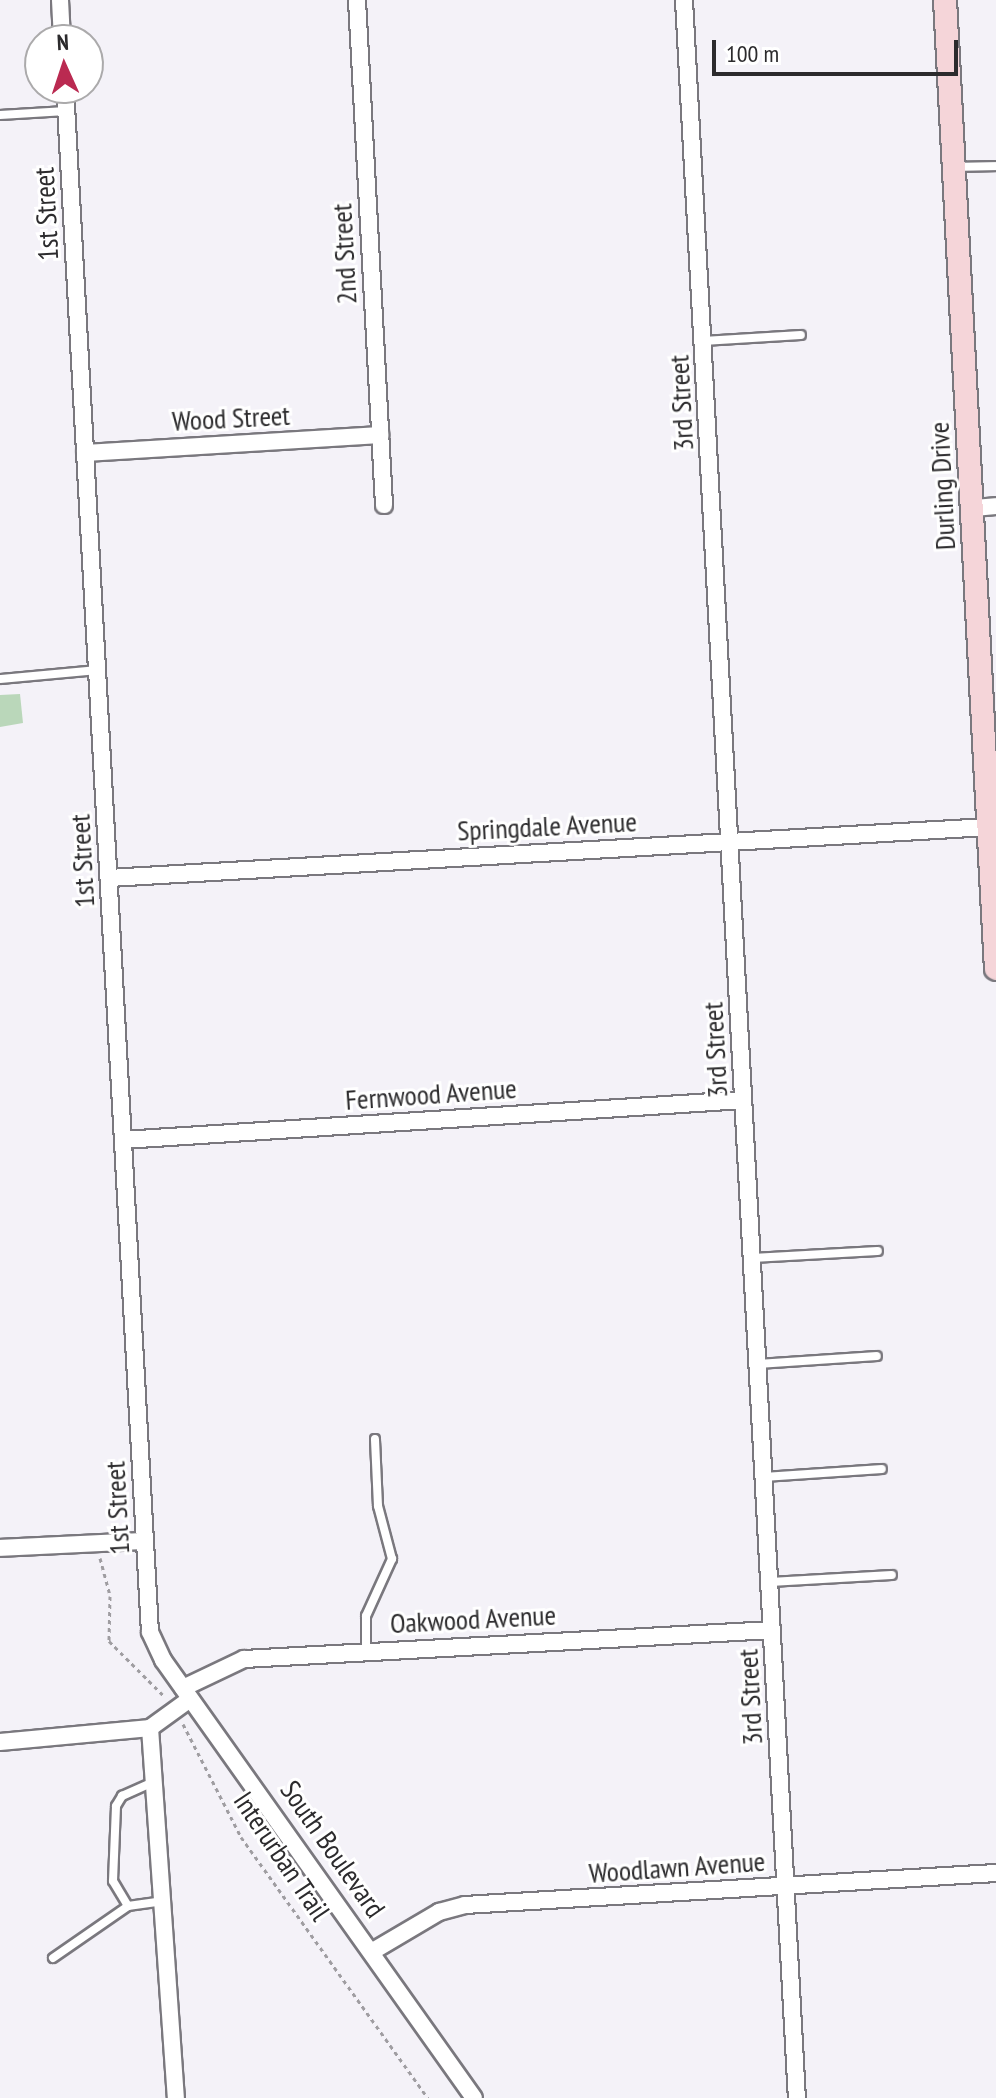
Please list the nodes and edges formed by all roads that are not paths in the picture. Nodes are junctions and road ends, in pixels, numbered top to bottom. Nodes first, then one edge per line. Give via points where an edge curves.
1 (60, 0) edge
2 (357, 0) edge
3 (684, 0) edge
4 (945, 0) edge
5 (61, 24) edge
6 (66, 104) edge
7 (66, 111) junction
8 (0, 115) edge
9 (996, 166) edge
10 (955, 167) junction
11 (801, 335) dead end
12 (703, 341) junction
13 (380, 435) junction
14 (85, 453) junction
15 (384, 505) dead end
16 (985, 507) edge
17 (97, 670) junction
18 (0, 679) edge
19 (988, 827) junction
20 (732, 841) junction
21 (109, 878) junction
22 (996, 969) edge
23 (743, 1100) junction
24 (123, 1140) junction
25 (878, 1251) dead end
26 (752, 1258) junction
27 (877, 1356) dead end
28 (757, 1364) junction
29 (375, 1439) dead end
30 (882, 1469) dead end
31 (763, 1477) junction
32 (145, 1541) junction
33 (0, 1548) edge
34 (892, 1575) dead end
35 (769, 1582) junction
36 (772, 1630) junction
37 (150, 1632) joint
38 (366, 1651) junction
39 (187, 1694) junction
40 (150, 1728) junction
41 (0, 1742) edge
42 (157, 1781) junction
43 (996, 1873) edge
44 (785, 1886) junction
45 (166, 1901) junction
46 (128, 1906) junction
47 (373, 1951) junction
48 (53, 1958) dead end
49 (176, 2098) edge
50 (474, 2098) edge
51 (797, 2098) edge

1 - 5 street
2 - 13 street, 2nd Street
3 - 12 street, 3rd Street
4 - 10 street, Durling Drive
6 - 7 street, 1st Street
7 - 8 lane
7 - 14 street, 1st Street
9 - 10 lane
10 - 16 street, Durling Drive
11 - 12 lane
12 - 20 street, 3rd Street
13 - 14 street, Wood Street
13 - 15 street, 2nd Street
14 - 17 street, 1st Street
16 - 19 street, Durling Drive
17 - 18 lane
17 - 21 street, 1st Street
19 - 20 street, Springdale Avenue
19 - 22 street, Durling Drive
20 - 21 street, Springdale Avenue
20 - 23 street, 3rd Street
21 - 24 street, 1st Street
23 - 24 street, Fernwood Avenue
23 - 26 street, 3rd Street
24 - 32 street, 1st Street
25 - 26 lane
26 - 28 street, 3rd Street
27 - 28 lane
28 - 31 street, 3rd Street
29 - 38 lane via 378,1506 392,1559 366,1616
30 - 31 lane
31 - 35 street, 3rd Street
32 - 33 street
32 - 37 street, 1st Street
34 - 35 lane
35 - 36 street, 3rd Street
36 - 38 street, Oakwood Avenue
36 - 44 street, 3rd Street
37 - 39 street, South Boulevard
38 - 39 street, Oakwood Avenue via 244,1659
39 - 40 street, Oakwood Avenue
39 - 47 street, South Boulevard
40 - 41 street
40 - 42 street
42 - 45 street
42 - 46 lane via 122,1796 116,1806 113,1881
43 - 44 street, Woodlawn Avenue
44 - 47 street, Woodlawn Avenue via 465,1905 439,1912
44 - 51 street, 3rd Street
45 - 46 lane
45 - 49 street
46 - 48 lane
47 - 50 street, South Boulevard

